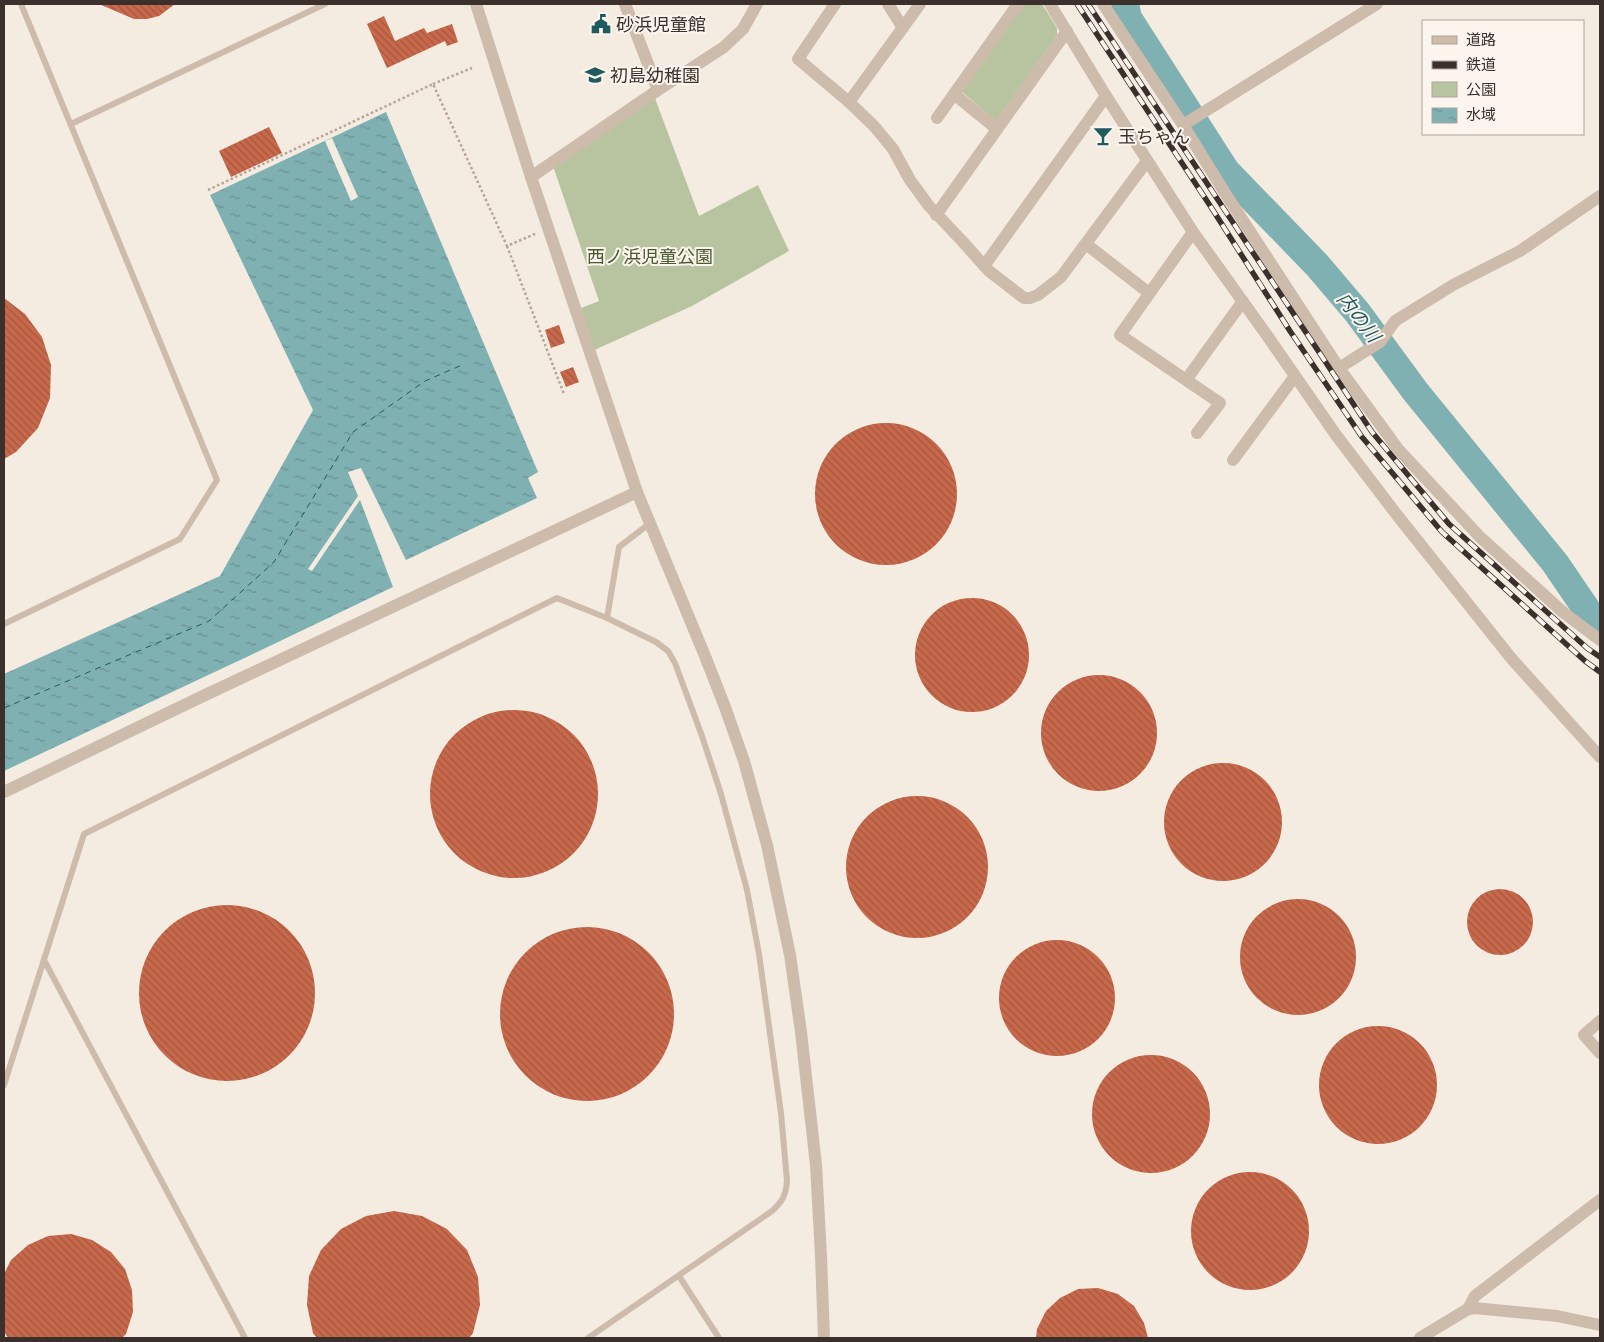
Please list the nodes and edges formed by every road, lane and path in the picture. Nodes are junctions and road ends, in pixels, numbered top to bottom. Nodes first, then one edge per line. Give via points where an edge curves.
1 (22, 4) edge
2 (325, 4) edge
3 (476, 4) edge
4 (625, 4) edge
5 (757, 4) edge
6 (835, 4) edge
7 (888, 4) edge
8 (920, 4) edge
9 (1018, 4) edge
10 (1050, 4) edge
11 (1120, 4) edge
12 (1377, 4) edge
13 (1107, 9) edge
14 (903, 28) junction
15 (1067, 31) junction
16 (472, 68) dead end
17 (433, 84) junction
18 (658, 90) junction
19 (954, 94) junction
20 (1106, 96) junction
21 (849, 102) junction
22 (937, 118) dead end
23 (71, 124) junction
24 (1183, 125) junction
25 (997, 129) junction
26 (1147, 161) junction
27 (531, 177) junction
28 (208, 190) dead end
29 (1600, 196) edge
30 (936, 215) junction
31 (548, 228) junction
32 (1193, 232) junction
33 (1086, 244) junction
34 (507, 246) junction
35 (984, 266) junction
36 (1149, 293) junction
37 (1243, 301) junction
38 (1340, 368) junction
39 (1295, 376) junction
40 (1186, 380) junction
41 (564, 394) dead end
42 (1197, 433) dead end
43 (1233, 460) dead end
44 (637, 492) junction
45 (649, 524) junction
46 (607, 618) junction
47 (4, 624) edge
48 (1600, 640) edge
49 (1600, 757) edge
50 (4, 793) edge
51 (44, 960) junction
52 (1600, 1021) edge
53 (1600, 1053) edge
54 (4, 1085) edge
55 (1600, 1200) edge
56 (678, 1276) junction
57 (1468, 1309) junction
58 (1600, 1325) edge
59 (245, 1338) edge
60 (588, 1338) edge
61 (719, 1338) edge
62 (824, 1338) edge
63 (1420, 1338) edge

1 - 23 lane
2 - 23 lane
3 - 27 street
4 - 18 street
5 - 18 street via 736,37
6 - 21 street via 798,59
7 - 14 street
8 - 14 street
9 - 19 street
10 - 15 street
11 - 13 street
12 - 24 street
13 - 24 street
14 - 21 street
15 - 20 street
15 - 25 street
16 - 17 path
17 - 28 path
17 - 34 path
18 - 27 street
19 - 22 street
19 - 25 street
20 - 26 street
20 - 35 street
21 - 30 street via 885,137 921,197
23 - 47 lane via 217,480 180,539
24 - 38 street
25 - 30 street
26 - 32 street
26 - 33 street
27 - 31 street
29 - 38 street via 1520,252 1453,285 1395,321 1380,342
30 - 35 street
31 - 34 path
31 - 44 street
32 - 36 street
32 - 37 street
33 - 35 street via 1061,277 1030,298 1024,298
33 - 36 street
34 - 41 path
36 - 40 street via 1120,335
37 - 39 street
37 - 40 street
38 - 48 street via 1398,449 1480,537 1564,613
39 - 43 street
39 - 49 street via 1397,515 1511,658
40 - 42 street via 1220,403
44 - 45 street
44 - 50 street
45 - 46 lane via 619,547
45 - 62 street via 725,707 746,770 775,882 790,955 816,1165
46 - 51 lane via 557,598 84,834
46 - 56 lane via 656,642 668,652 702,736 747,890 759,954 787,1167 782,1202
51 - 54 lane
51 - 59 lane
52 - 53 street via 1584,1035
55 - 57 street via 1475,1296
56 - 60 lane
56 - 61 lane
57 - 58 street via 1557,1316
57 - 63 street

